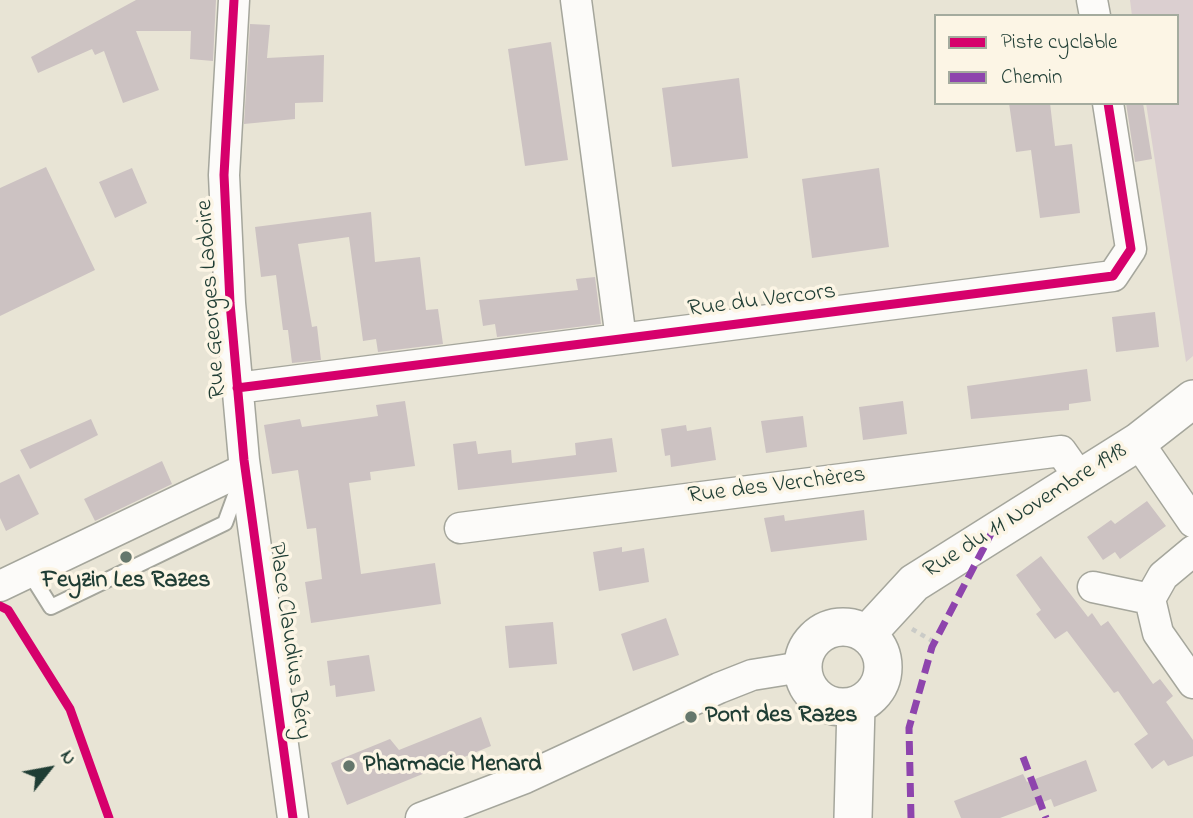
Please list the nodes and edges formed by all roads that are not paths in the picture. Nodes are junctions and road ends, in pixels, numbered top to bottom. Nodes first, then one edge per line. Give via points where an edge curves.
1 (234, 0) edge
2 (576, 0) edge
3 (1108, 105) edge
4 (621, 339) junction
5 (237, 388) junction
6 (1193, 399) edge
7 (1138, 442) junction
8 (245, 469) junction
9 (1080, 478) junction
10 (1193, 522) edge
11 (460, 528) dead end
12 (1193, 551) edge
13 (29, 572) junction
14 (0, 586) edge
15 (1093, 587) dead end
16 (1150, 599) junction
17 (867, 634) junction
18 (802, 667) junction
19 (1193, 683) edge
20 (856, 706) junction
21 (293, 818) edge
22 (421, 818) edge
23 (853, 818) edge

1 - 5 street, Rue Georges Ladoire via 224,175
2 - 4 street
3 - 4 street, Rue du Vercors via 1131,249 1113,276
4 - 5 street, Rue du Vercors
5 - 8 street, Rue Georges Ladoire
6 - 7 street, Rue du 11 Novembre 1918
7 - 9 street, Rue du 11 Novembre 1918
7 - 10 street
8 - 13 street
8 - 13 lane via 225,523 51,607
8 - 21 street, Place Claudius Béry
9 - 11 street, Rue des Verchères via 1061,451
9 - 17 street, Rue du 11 Novembre 1918 via 914,583
12 - 16 street via 1163,576
13 - 14 street
15 - 16 street
16 - 19 street via 1158,634
17 - 18 street via 844,626 819,634 810,643
17 - 20 street via 882,655 884,667 876,691
18 - 20 street via 804,680 820,700 831,706
18 - 22 street via 730,683 525,778
20 - 23 street

